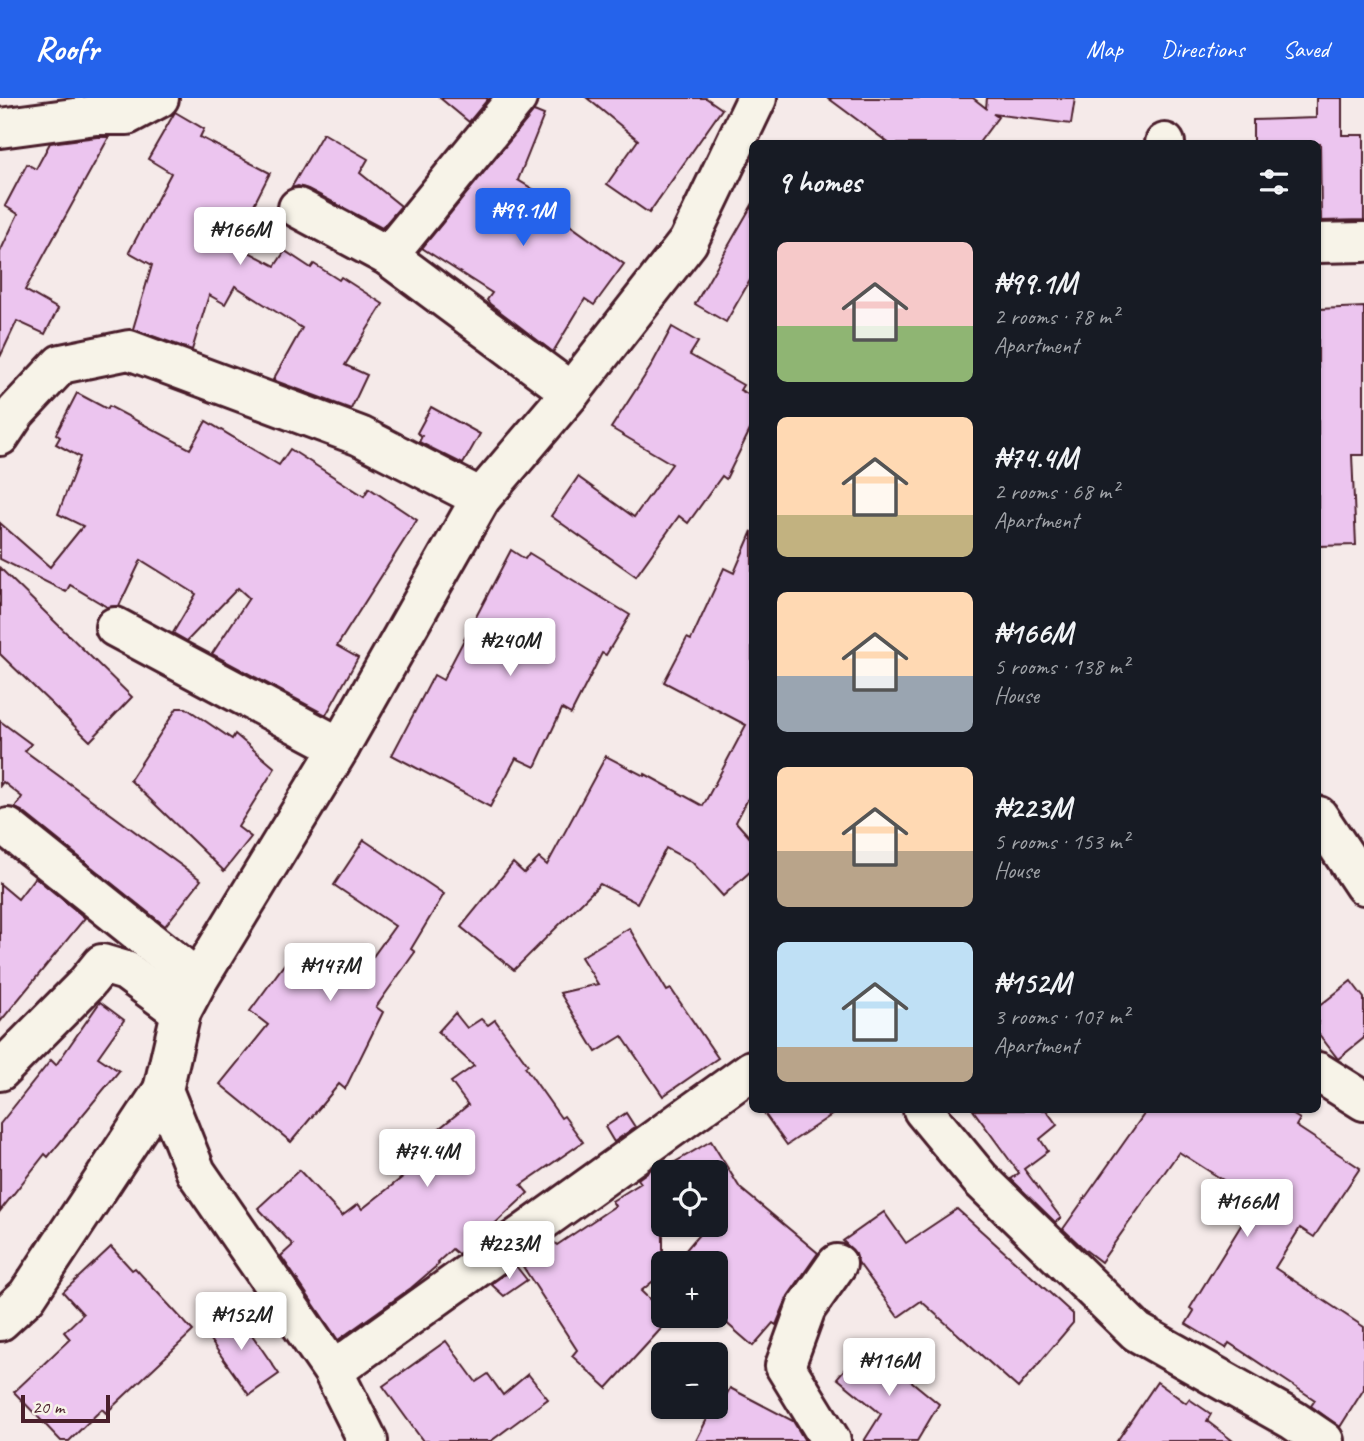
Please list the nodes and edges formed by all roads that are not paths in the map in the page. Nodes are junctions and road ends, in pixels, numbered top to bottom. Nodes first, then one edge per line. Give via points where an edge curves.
1 (159, 98) edge
2 (517, 98) edge
3 (757, 98) edge
4 (0, 128) edge
5 (298, 208) dead end
6 (1364, 242) edge
7 (1321, 243) edge
8 (388, 256) junction
9 (571, 392) junction
10 (0, 436) edge
11 (481, 498) junction
12 (116, 627) dead end
13 (340, 747) junction
14 (1321, 820) edge
15 (8, 828) dead end
16 (1364, 885) edge
17 (190, 996) junction
18 (0, 1071) edge
19 (749, 1072) edge
20 (1321, 1074) edge
21 (163, 1090) junction
22 (1364, 1101) edge
23 (925, 1113) edge
24 (837, 1264) dead end
25 (0, 1321) edge
26 (333, 1371) junction
27 (368, 1441) edge
28 (831, 1441) edge
29 (1324, 1441) edge

1 - 4 street via 127,116 96,115
2 - 8 street
3 - 9 street via 688,242
5 - 8 street
6 - 7 street
8 - 9 street
9 - 11 street
10 - 11 street via 61,363 129,350 360,436
11 - 13 street
12 - 13 street
13 - 17 street
14 - 16 street
15 - 17 street
17 - 18 street via 102,964
17 - 21 street
19 - 26 street
20 - 22 street
21 - 25 street via 27,1296
21 - 26 street via 196,1172
23 - 29 street via 980,1179 1137,1332
24 - 28 street via 806,1308 785,1366
26 - 27 street

